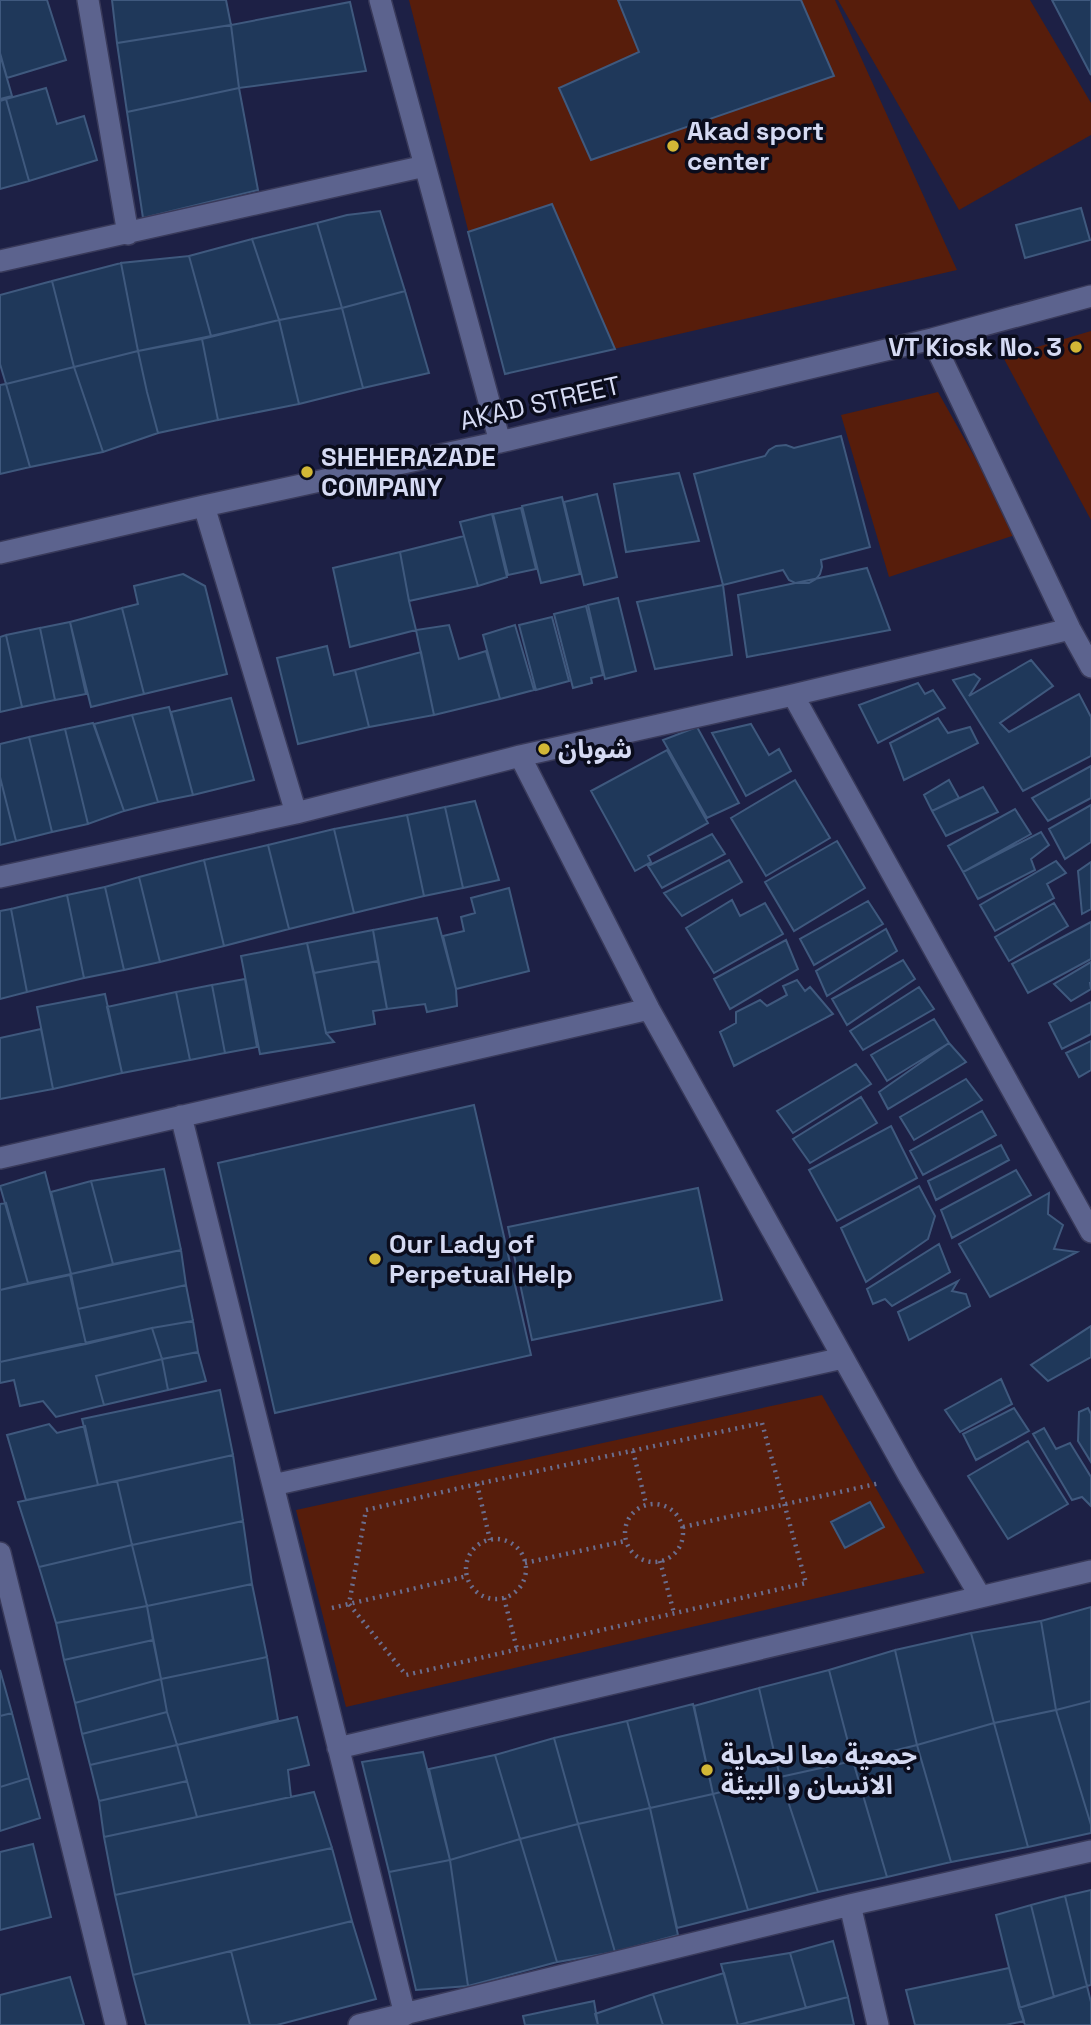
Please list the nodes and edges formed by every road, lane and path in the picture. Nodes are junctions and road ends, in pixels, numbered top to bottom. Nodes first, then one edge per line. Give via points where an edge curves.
1 (88, 0) edge
2 (380, 0) edge
3 (425, 166) junction
4 (128, 234) junction
5 (0, 261) edge
6 (1091, 296) edge
7 (932, 339) junction
8 (500, 442) junction
9 (204, 506) junction
10 (0, 554) edge
11 (1070, 629) junction
12 (1091, 667) edge
13 (793, 695) junction
14 (520, 756) junction
15 (296, 813) junction
16 (0, 877) edge
17 (649, 1009) junction
18 (181, 1115) junction
19 (0, 1158) edge
20 (1091, 1232) edge
21 (843, 1358) junction
22 (633, 1451) junction
23 (909, 1476) junction
24 (477, 1484) junction
25 (273, 1485) junction
26 (646, 1504) junction
27 (785, 1506) junction
28 (682, 1527) junction
29 (490, 1540) junction
30 (625, 1541) junction
31 (0, 1553) edge
32 (660, 1561) junction
33 (525, 1563) junction
34 (1091, 1571) edge
35 (467, 1576) junction
36 (980, 1596) junction
37 (504, 1598) junction
38 (349, 1604) junction
39 (674, 1613) junction
40 (517, 1649) junction
41 (338, 1748) junction
42 (1091, 1851) edge
43 (850, 1905) junction
44 (405, 2015) junction
45 (116, 2025) edge
46 (359, 2025) edge
47 (878, 2025) edge

1 - 4 street
2 - 3 street
3 - 4 street
3 - 8 street
4 - 5 street
6 - 7 street, AKAD STREET
7 - 8 street, AKAD STREET
7 - 11 street
8 - 9 street, AKAD STREET
9 - 10 street, AKAD STREET
9 - 15 street
11 - 12 street
11 - 13 street
13 - 14 street
13 - 20 street
14 - 15 street
14 - 17 street
15 - 16 street
17 - 18 street
17 - 21 street
18 - 19 street
18 - 25 street
21 - 23 street
21 - 25 street
22 - 24 path
22 - 26 path
22 - 27 path via 762,1423
23 - 27 path
23 - 36 street
24 - 29 path
24 - 38 path via 366,1510
25 - 41 street
26 - 28 path via 667,1506 680,1518
26 - 30 path via 627,1521
27 - 28 path
27 - 39 path via 806,1583
28 - 32 path via 680,1546
29 - 33 path via 512,1543
29 - 35 path via 470,1553
30 - 32 path via 636,1557
30 - 33 path
31 - 45 street
32 - 39 path
33 - 37 path via 520,1586
34 - 36 street
35 - 37 path via 484,1596
35 - 38 path
36 - 41 street
37 - 40 path
38 - 40 path via 406,1675
39 - 40 path
41 - 44 street
42 - 43 street
43 - 44 street
43 - 47 street
44 - 46 street

